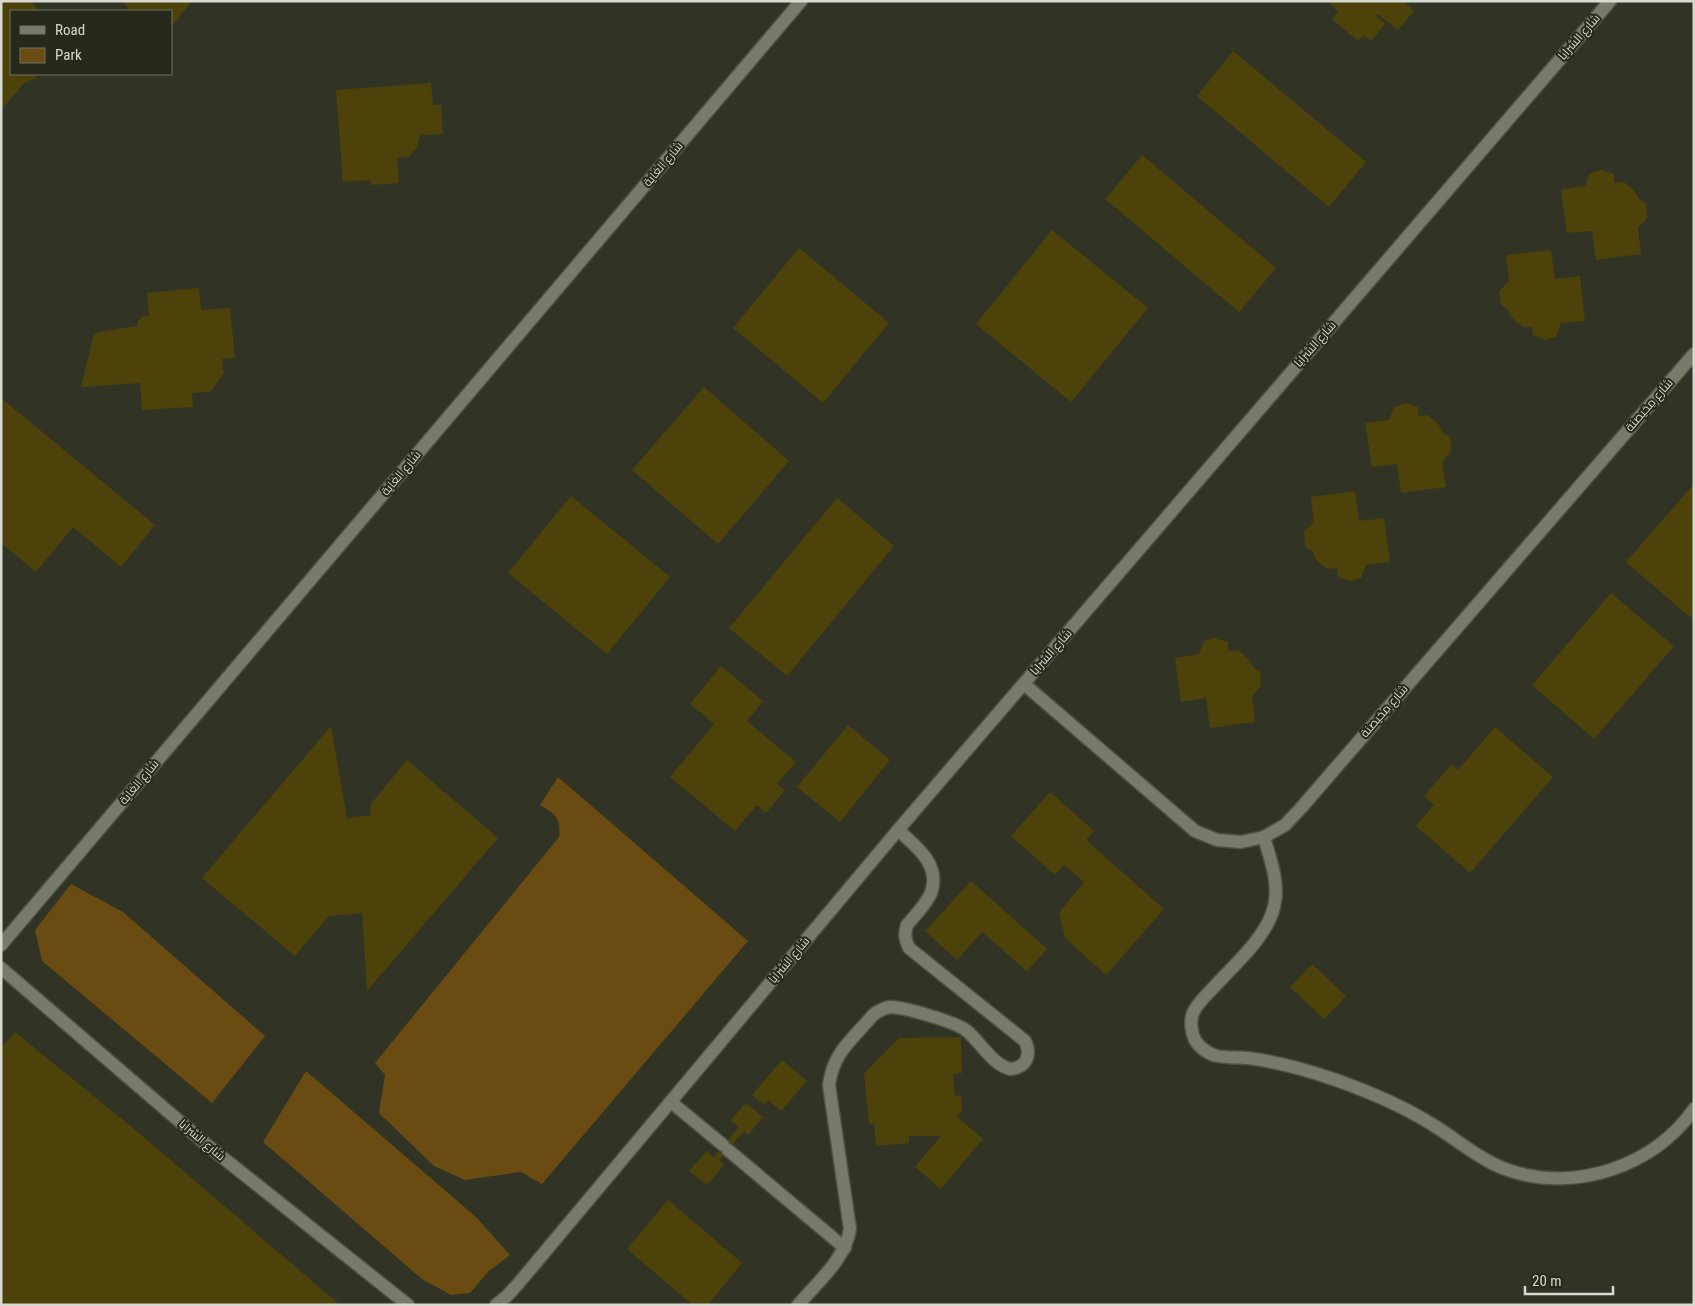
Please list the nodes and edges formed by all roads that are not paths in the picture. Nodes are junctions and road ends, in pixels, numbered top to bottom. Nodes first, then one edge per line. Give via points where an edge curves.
1 (801, 1) edge
2 (1610, 1) edge
3 (1694, 354) edge
4 (1024, 684) junction
5 (898, 830) junction
6 (1264, 837) junction
7 (1, 945) edge
8 (1, 968) edge
9 (671, 1102) junction
10 (1694, 1109) edge
11 (845, 1248) junction
12 (408, 1305) edge
13 (496, 1305) edge
14 (798, 1305) edge

1 - 7 street, شارع الغاية
2 - 4 street, شارع السَّرايا
3 - 6 street, شارع مِحَيصنة via 1285,826
4 - 5 street, شارع السَّرايا
4 - 6 street, شارع مِحَيصنة via 1195,831 1217,840 1241,842
5 - 9 street, شارع السَّرايا
5 - 11 street via 920,849 932,870 930,894 907,926 905,937 909,948 1024,1041 1029,1055 1022,1066 1010,1069 999,1064 966,1031 948,1021 891,1007 873,1015 840,1052 834,1062 829,1085 850,1229
6 - 10 street via 1275,882 1274,907 1264,930 1196,1007 1192,1015 1192,1032 1201,1048 1217,1056 1292,1066 1354,1086 1425,1120 1496,1165 1527,1175 1577,1178 1626,1164 1669,1137
8 - 12 street, شارع السَّرايا via 207,1145
9 - 11 street
9 - 13 street, شارع السَّرايا via 518,1284
11 - 14 street

